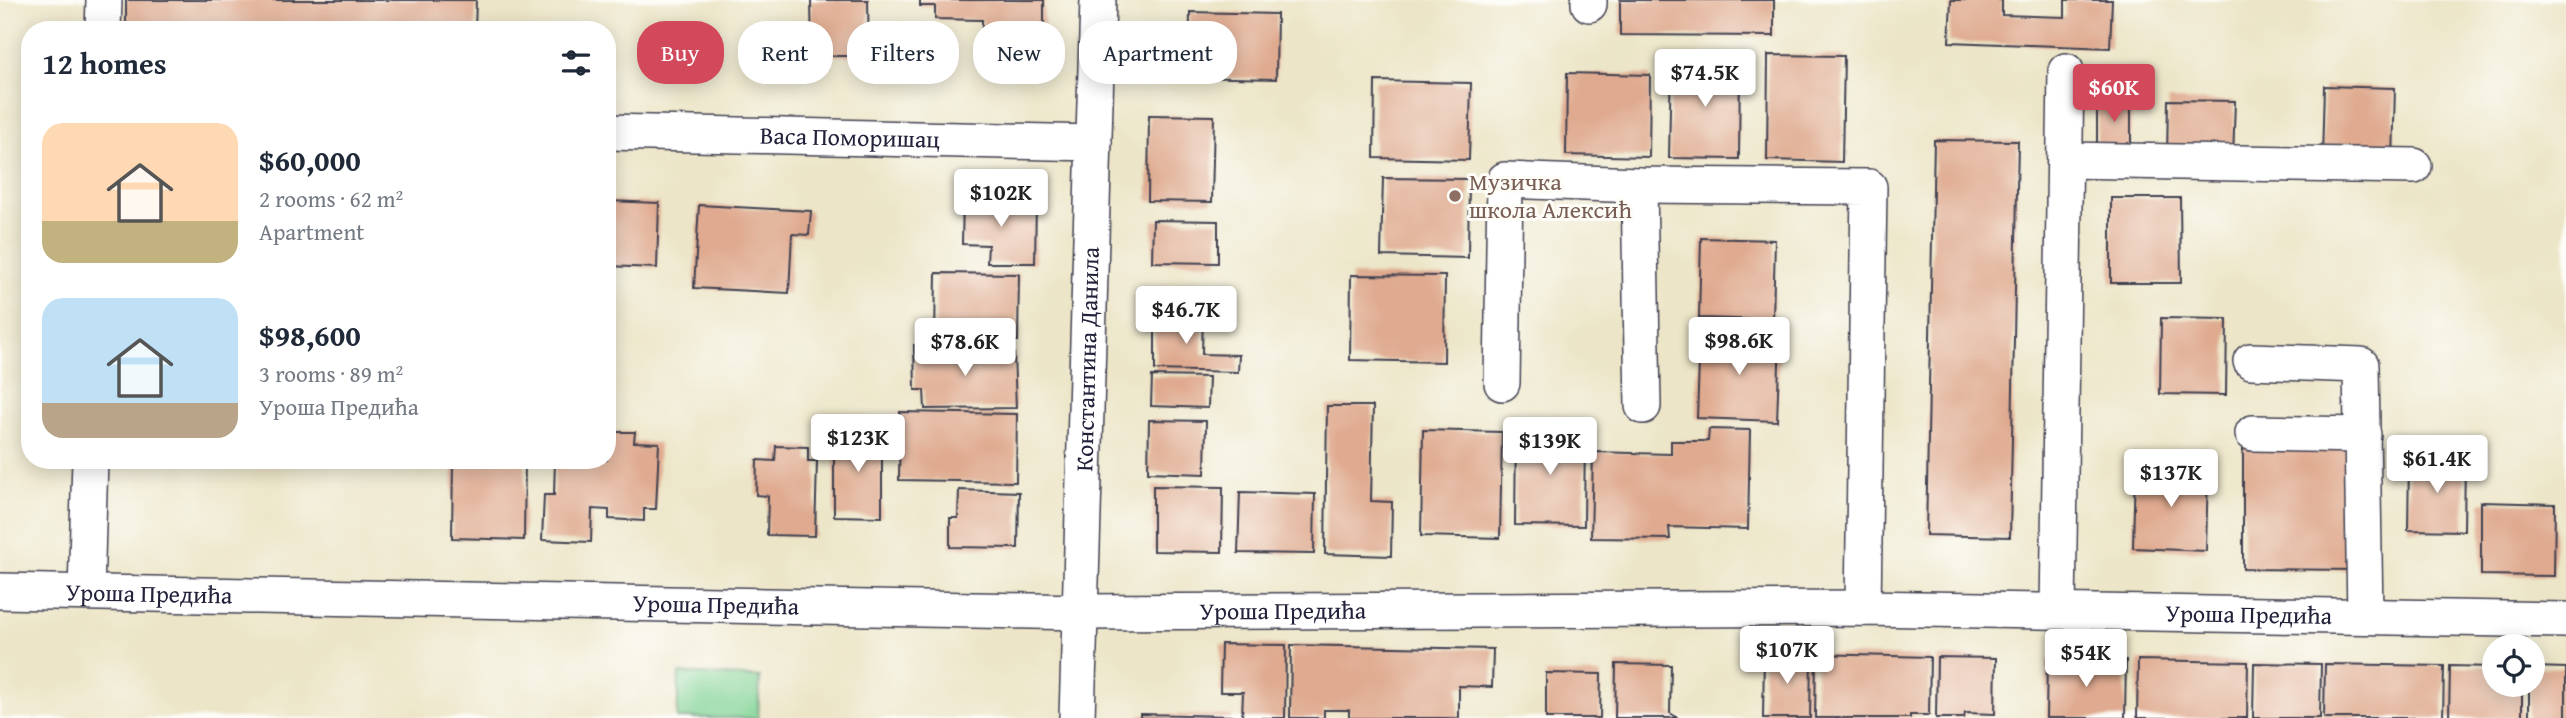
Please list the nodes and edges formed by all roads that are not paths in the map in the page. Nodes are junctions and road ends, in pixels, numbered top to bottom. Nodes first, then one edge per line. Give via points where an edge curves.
1 (104, 0) edge
2 (1098, 0) edge
3 (103, 21) edge
4 (2066, 71) dead end
5 (616, 132) edge
6 (1094, 143) junction
7 (2064, 160) junction
8 (2414, 166) dead end
9 (1639, 185) junction
10 (2252, 361) dead end
11 (1502, 383) dead end
12 (1643, 406) dead end
13 (2253, 433) dead end
14 (2362, 435) junction
15 (90, 469) edge
16 (0, 591) edge
17 (86, 592) junction
18 (1863, 608) junction
19 (2058, 611) junction
20 (1080, 612) junction
21 (2365, 616) junction
22 (2566, 620) edge
23 (1077, 718) edge

1 - 3 street
2 - 6 street, Константина Данила
4 - 7 street
5 - 6 street, Васа Поморишац
6 - 20 street, Константина Данила
7 - 8 street
7 - 19 street
9 - 11 street via 1505,180
9 - 12 street
9 - 18 street via 1869,187
10 - 14 street via 2361,365
13 - 14 street
14 - 21 street
15 - 17 street
16 - 17 street, Уроша Предића
17 - 20 street, Уроша Предића
18 - 19 street, Уроша Предића
18 - 20 street, Уроша Предића
19 - 21 street, Уроша Предића
20 - 23 street, Константина Данила
21 - 22 street, Уроша Предића

